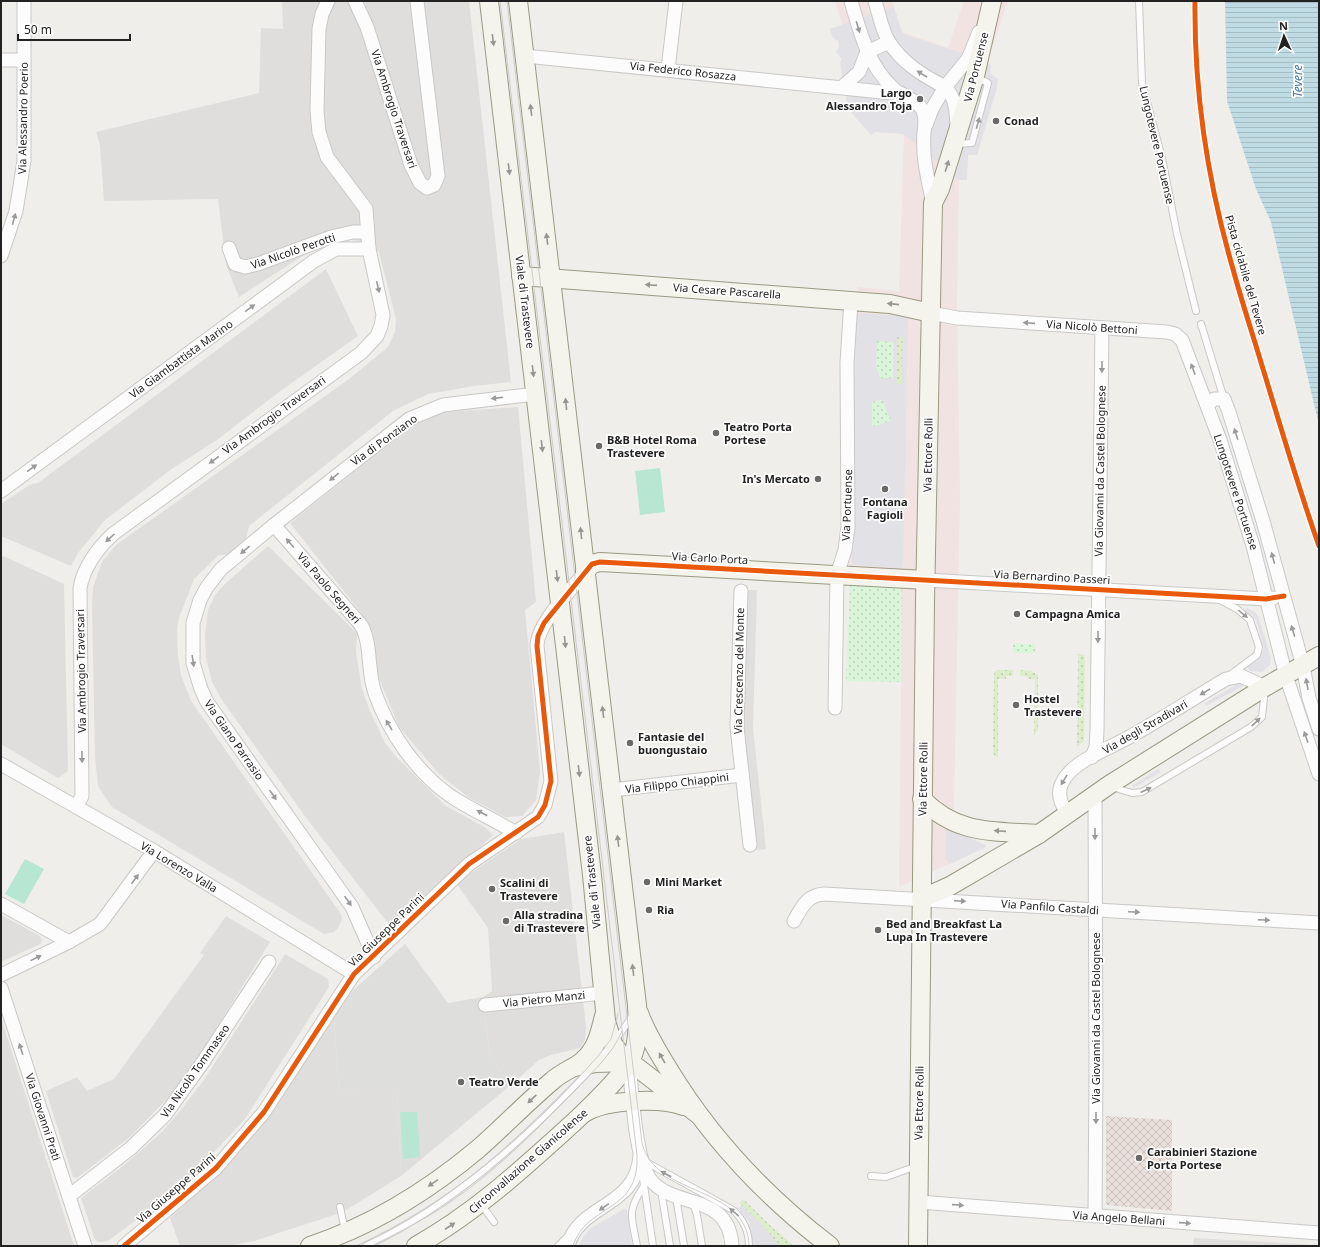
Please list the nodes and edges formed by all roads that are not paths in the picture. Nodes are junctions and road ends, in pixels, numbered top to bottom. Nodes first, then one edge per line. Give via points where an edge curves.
1 (24, 1) edge
2 (328, 1) edge
3 (355, 1) edge
4 (417, 1) edge
5 (489, 1) edge
6 (518, 1) edge
7 (676, 1) edge
8 (850, 1) edge
9 (875, 1) edge
10 (1139, 1) edge
11 (991, 2) edge
12 (889, 42) junction
13 (867, 52) junction
14 (525, 56) junction
15 (1, 60) edge
16 (24, 60) junction
17 (668, 70) junction
18 (842, 87) junction
19 (945, 87) junction
20 (902, 94) junction
21 (924, 130) junction
22 (955, 139) junction
23 (933, 203) junction
24 (367, 232) junction
25 (229, 248) dead end
26 (369, 249) junction
27 (1, 256) edge
28 (522, 276) junction
29 (552, 278) junction
30 (851, 300) junction
31 (1196, 311) dead end
32 (931, 313) junction
33 (1201, 324) dead end
34 (1102, 328) junction
35 (536, 394) junction
36 (1224, 399) junction
37 (1207, 405) junction
38 (1, 491) edge
39 (274, 524) junction
40 (585, 572) junction
41 (837, 575) junction
42 (926, 580) junction
43 (1098, 590) junction
44 (741, 591) dead end
45 (1210, 596) junction
46 (1284, 596) junction
47 (1266, 599) junction
48 (560, 603) junction
49 (1319, 656) edge
50 (1303, 666) junction
51 (1286, 676) junction
52 (1226, 679) junction
53 (1266, 687) junction
54 (835, 708) dead end
55 (1319, 729) edge
56 (1092, 757) junction
57 (1, 764) edge
58 (1319, 774) edge
59 (742, 775) junction
60 (612, 790) junction
61 (1102, 790) junction
62 (922, 799) junction
63 (78, 806) junction
64 (1068, 815) junction
65 (516, 833) junction
66 (1039, 834) junction
67 (750, 845) dead end
68 (154, 851) junction
69 (921, 899) junction
70 (1, 904) edge
71 (1096, 910) junction
72 (794, 921) dead end
73 (1319, 923) edge
74 (69, 942) junction
75 (374, 957) junction
76 (269, 962) dead end
77 (354, 974) junction
78 (1, 975) edge
79 (1, 988) edge
80 (603, 993) junction
81 (485, 1005) dead end
82 (637, 1008) junction
83 (604, 1013) junction
84 (618, 1038) junction
85 (629, 1062) junction
86 (596, 1063) junction
87 (574, 1067) junction
88 (634, 1102) junction
89 (582, 1114) junction
90 (699, 1115) junction
91 (640, 1155) junction
92 (919, 1166) junction
93 (871, 1176) dead end
94 (644, 1185) junction
95 (659, 1187) junction
96 (627, 1189) junction
97 (676, 1195) junction
98 (68, 1196) junction
99 (691, 1200) junction
100 (919, 1202) junction
101 (481, 1204) junction
102 (340, 1207) dead end
103 (1095, 1216) junction
104 (494, 1222) dead end
105 (578, 1227) junction
106 (346, 1232) junction
107 (1319, 1233) edge
108 (85, 1246) edge
109 (124, 1246) edge
110 (310, 1246) edge
111 (366, 1246) edge
112 (416, 1246) edge
113 (558, 1246) edge
114 (568, 1246) edge
115 (637, 1246) edge
116 (653, 1246) edge
117 (670, 1246) edge
118 (684, 1246) edge
119 (702, 1246) edge
120 (732, 1246) edge
121 (749, 1246) edge
122 (830, 1246) edge
123 (918, 1246) edge

1 - 16 street, Via Alessandro Poerio
2 - 24 street, Via Ambrogio Traversari via 319,29 319,132 327,157 365,207
3 - 4 street, Via Ambrogio Traversari via 367,27 411,165 420,183 427,188 436,183 438,176
5 -> 28 main road, Viale di Trastevere
6 - 14 main road
7 - 17 street
8 -> 13 street
9 - 12 street
10 - 31 lane, Lungotevere Portuense via 1142,83 1162,158
11 - 19 street via 968,58
22 -> 11 main road, Via Portuense via 975,76
12 - 13 street
19 -> 12 street via 911,67
13 - 18 street via 859,72
13 - 20 street via 885,79
14 - 17 street, Via Federico Rosazza
29 -> 14 main road
15 - 16 street
27 -> 16 street, Via Alessandro Poerio via 16,211 23,171
17 - 18 street, Via Federico Rosazza
18 - 20 street, Via Federico Rosazza
19 - 21 street via 932,109
19 - 22 street, Via Portuense via 952,93 955,101
20 - 21 street via 922,109
21 - 23 street via 924,160
23 -> 22 main road, Via Portuense via 940,189
23 - 32 main road, Via Portuense
24 - 25 street, Via Nicolò Perotti via 332,237 245,267 235,264
24 - 26 street, Via Ambrogio Traversari
38 -> 26 street, Via Giambattista Marino via 314,261 336,249
26 -> 63 street, Via Ambrogio Traversari via 383,315 379,332 371,344 113,534 100,547 86,568 80,588 82,796
28 - 29 main road, Via Cesare Pascarella
28 -> 35 main road, Viale di Trastevere
30 -> 29 main road, Via Cesare Pascarella
40 -> 29 main road
32 -> 30 main road, Via Cesare Pascarella via 903,306
30 - 41 street, Via Portuense via 847,370 848,527 845,550
34 -> 32 street, Via Nicolò Bettoni via 957,318
32 - 42 main road, Via Ettore Rolli
33 - 36 lane, Lungotevere Portuense
37 -> 34 street, Via Nicolò Bettoni via 1183,342 1175,334
34 -> 43 street, Via Giovanni da Castel Bolognese
35 -> 39 street, Via di Ponziano via 443,405 421,413 371,447
35 -> 48 main road, Viale di Trastevere
36 - 37 street via 1214,399
46 -> 36 street, Lungotevere Portuense
37 - 47 street, Lungotevere Portuense via 1254,546
65 -> 39 street, Via Paolo Segneri via 452,796 436,784 414,760 389,725 376,695 369,673 366,637 361,625
39 -> 75 street, Via Giano Parrasio via 222,569 207,587 193,623 193,662 207,702 352,907
40 - 41 main road, Via Carlo Porta via 592,564 600,562
40 - 48 street
60 -> 40 main road
41 - 42 main road, Via Bernardino Passeri
41 - 54 street, Via Portuense
42 - 43 street, Via Bernardino Passeri
42 - 62 main road, Via Ettore Rolli
43 - 45 street, Via Bernardino Passeri
43 -> 56 street, Via Giovanni da Castel Bolognese via 1097,736
44 - 59 street, Via Crescenzo del Monte via 736,710
45 - 47 street, Via Bernardino Passeri
45 -> 52 lane via 1226,602 1245,615 1253,626 1258,642 1257,655
46 - 47 street
50 -> 46 street, Lungotevere Portuense
47 - 51 street, Lungotevere Portuense
48 - 65 street, Via Giuseppe Parini via 544,623 537,642 549,790 542,812 532,823
48 -> 80 main road, Viale di Trastevere
49 - 50 main road
50 - 51 main road
55 -> 50 street, Lungotevere Portuense via 1309,698
51 - 53 main road
58 -> 51 street
52 - 53 street, Via degli Stradivari via 1241,676
52 -> 56 street, Via degli Stradivari
53 - 61 main road
61 -> 53 lane via 1142,792 1251,727 1262,717
56 -> 64 street, Via degli Stradivari via 1070,772 1061,784 1059,799
57 - 63 street, Via Lorenzo Valla
59 - 60 street, Via Filippo Chiappini
59 - 67 street, Via Crescenzo del Monte
82 -> 60 main road
61 - 64 main road
61 -> 71 street, Via Giovanni da Castel Bolognese
66 -> 62 main road via 960,825 940,815
62 - 69 main road, Via Ettore Rolli
63 - 68 street, Via Lorenzo Valla
64 - 66 main road
65 - 75 street, Via Giuseppe Parini via 469,864
66 - 69 main road via 950,886
74 -> 68 street via 105,920
68 - 77 street, Via Lorenzo Valla
69 -> 71 street, Via Panfilo Castaldi
69 - 72 street, Via Panfilo Castaldi via 816,894 805,902
69 - 92 main road, Via Ettore Rolli
70 - 74 street
71 -> 73 street, Via Panfilo Castaldi
71 -> 103 street, Via Giovanni da Castel Bolognese
78 -> 74 street
75 - 77 street, Via Giuseppe Parini
76 - 98 street, Via Nicolò Tommaseo via 205,1060 165,1115 131,1148
77 - 109 street, Via Giuseppe Parini via 264,1112 241,1140 216,1168
98 -> 79 street, Via Giovanni Prati
80 - 81 street, Via Pietro Manzi
80 - 83 main road, Viale di Trastevere
82 - 84 lane, Circonvallazione Gianicolense
82 - 85 main road, Circonvallazione Gianicolense via 635,1047
90 -> 82 main road via 664,1062
83 - 84 main road, Viale di Trastevere
83 - 87 main road via 592,1050
84 - 85 main road, Viale di Trastevere via 618,1052
84 - 86 lane, Circonvallazione Gianicolense
85 - 86 main road
85 - 88 street
85 - 89 main road, Circonvallazione Gianicolense
85 - 90 main road, Viale di Trastevere
86 - 87 main road
86 - 111 lane, Circonvallazione Gianicolense via 529,1132 489,1167 418,1217
87 -> 106 main road via 552,1080 505,1125 448,1172 387,1212
88 - 89 main road via 604,1105
88 - 90 main road via 670,1102 682,1105
88 - 91 street
89 - 101 main road, Circonvallazione Gianicolense
90 - 122 main road via 755,1181 790,1214
91 - 94 lane
91 - 95 street via 647,1174
91 - 96 street via 636,1175
121 -> 91 lane via 745,1225 732,1210 651,1167
92 - 93 lane via 886,1177
92 - 100 main road, Via Ettore Rolli
94 - 95 street
94 - 96 street
94 - 115 lane via 631,1210
94 - 116 lane
95 - 97 street
95 - 117 lane
96 -> 105 street
97 - 99 street
97 - 118 lane
98 - 108 street, Via Giovanni Prati
99 - 119 lane via 696,1210
99 - 120 street via 711,1209 722,1218 729,1230
100 -> 103 street, Via Angelo Bellani
100 - 123 main road, Via Ettore Rolli
101 - 104 lane
112 -> 101 main road, Circonvallazione Gianicolense
102 - 106 lane
103 -> 107 street, Via Angelo Bellani
105 - 113 lane
105 - 114 street
106 - 110 main road

